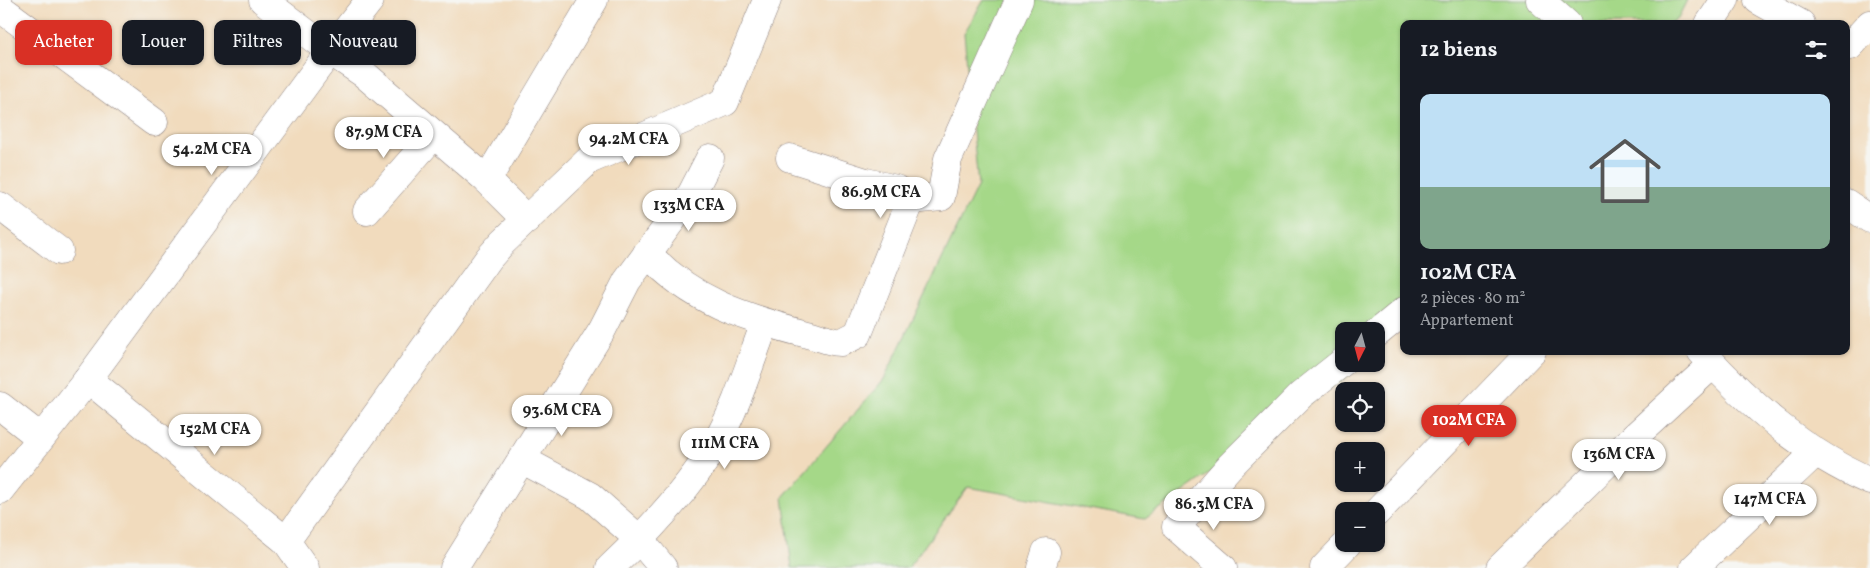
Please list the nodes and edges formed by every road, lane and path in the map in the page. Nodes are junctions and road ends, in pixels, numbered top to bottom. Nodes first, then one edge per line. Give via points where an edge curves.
1 (264, 0) edge
2 (370, 0) edge
3 (594, 0) edge
4 (767, 0) edge
5 (1019, 0) edge
6 (1540, 0) edge
7 (1725, 0) edge
8 (1758, 0) edge
9 (5, 10) edge
10 (354, 20) edge
11 (1562, 20) edge
12 (1712, 20) edge
13 (1794, 20) edge
14 (1870, 24) edge
15 (311, 36) edge
16 (1855, 50) edge
17 (320, 65) edge
18 (351, 65) edge
19 (154, 122) dead end
20 (433, 136) junction
21 (710, 158) dead end
22 (790, 158) dead end
23 (487, 180) junction
24 (911, 200) junction
25 (0, 206) edge
26 (1850, 206) edge
27 (367, 211) dead end
28 (1870, 219) edge
29 (527, 220) junction
30 (59, 251) dead end
31 (647, 253) junction
32 (1400, 314) edge
33 (765, 323) junction
34 (1385, 327) edge
35 (1528, 355) edge
36 (1706, 358) edge
37 (1335, 369) edge
38 (88, 379) junction
39 (0, 406) edge
40 (41, 438) junction
41 (1815, 452) junction
42 (523, 460) junction
43 (1870, 481) edge
44 (0, 490) edge
45 (1385, 504) edge
46 (640, 540) junction
47 (286, 541) junction
48 (1339, 552) edge
49 (305, 568) edge
50 (454, 568) edge
51 (610, 568) edge
52 (663, 568) edge
53 (1223, 568) edge
54 (1324, 568) edge
55 (1500, 568) edge
56 (1694, 568) edge

1 - 15 street
2 - 10 street
3 - 23 street
4 - 29 street via 725,102 590,160
5 - 24 street via 948,159 941,197
6 - 11 street
7 - 12 street
8 - 13 street
9 - 19 street
14 - 16 street
17 - 38 street
18 - 20 street
20 - 23 street
20 - 27 street
21 - 31 street via 692,192
22 - 24 street via 896,189
23 - 29 street
24 - 33 street via 858,334 841,342
25 - 30 street
26 - 28 street
29 - 47 street via 489,258
31 - 33 street via 662,270 692,291 714,304
31 - 42 street via 627,281 602,330
32 - 34 street
33 - 46 street via 717,442 700,468
35 - 45 street
36 - 41 street via 1755,407
36 - 55 street via 1631,440
37 - 53 street via 1295,402 1230,466 1176,527
38 - 40 street
38 - 47 street
39 - 40 street
40 - 44 street
41 - 43 street
41 - 56 street
42 - 46 street via 590,496
42 - 50 street
46 - 51 street
46 - 52 street
47 - 49 street
48 - 54 street

